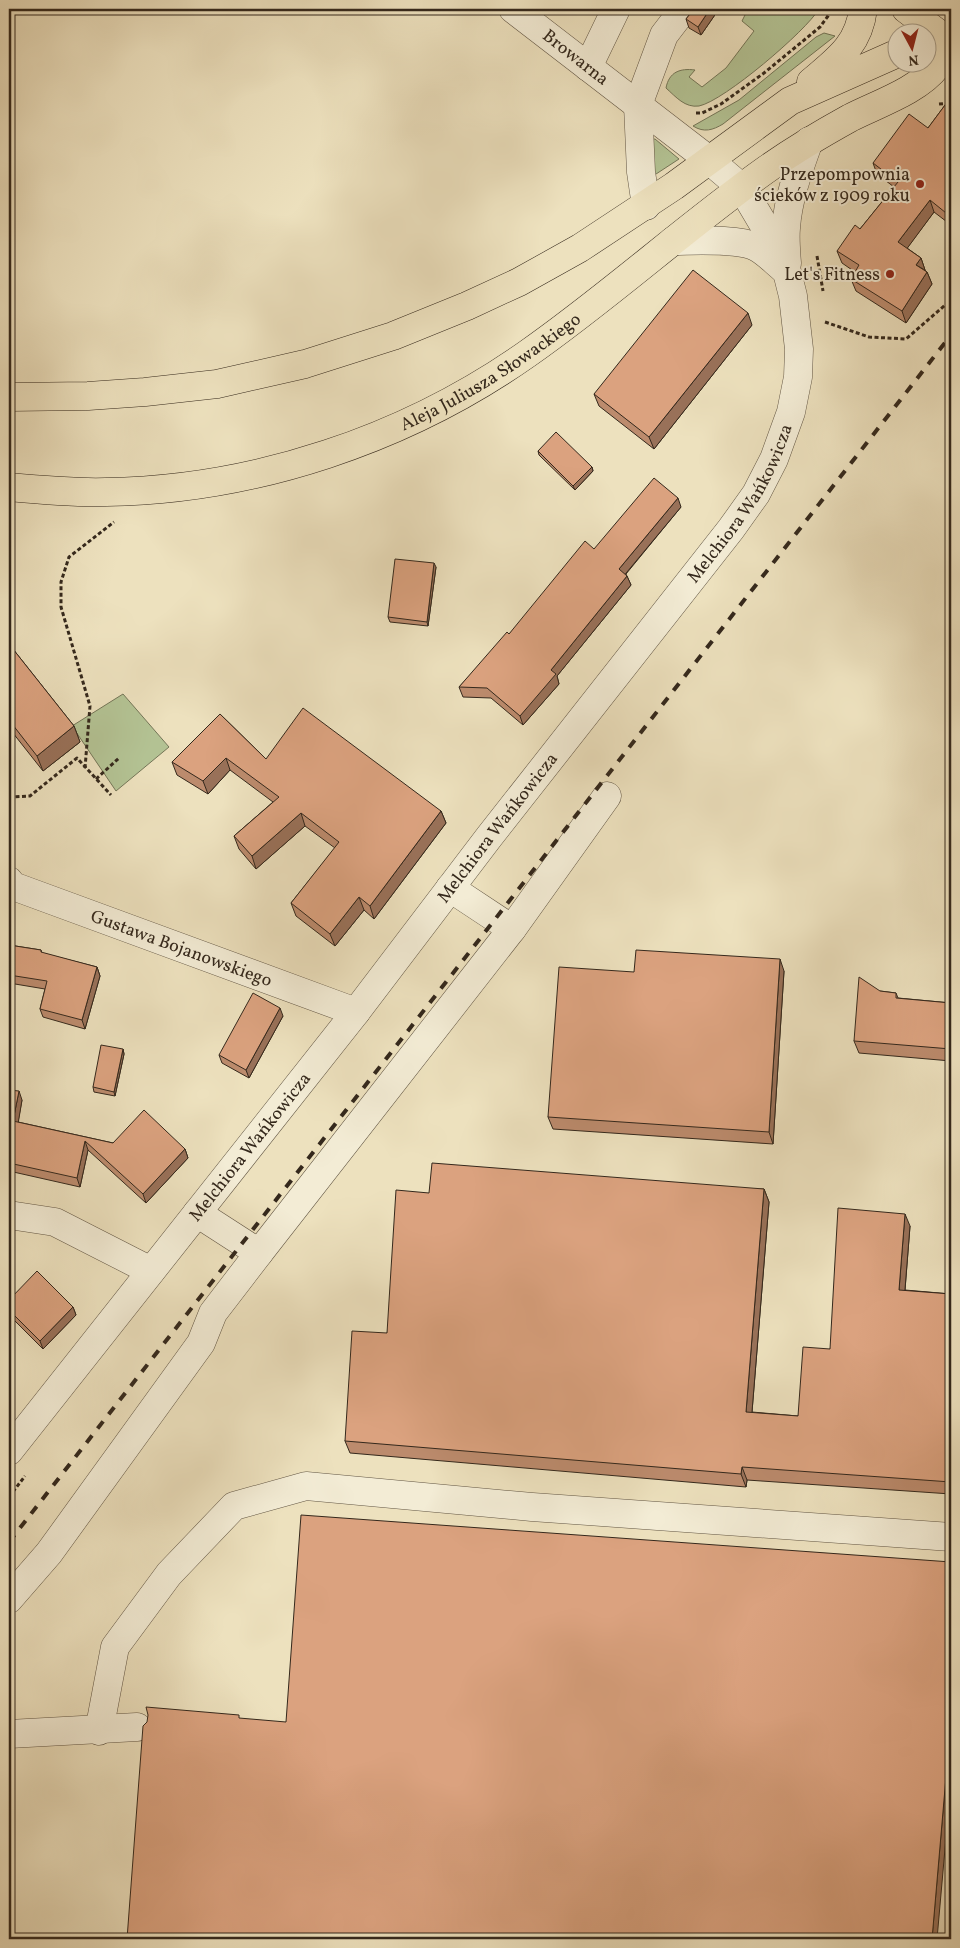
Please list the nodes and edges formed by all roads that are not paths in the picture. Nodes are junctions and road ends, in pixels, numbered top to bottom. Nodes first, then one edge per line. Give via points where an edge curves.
1 (514, 9) edge
2 (616, 9) edge
3 (684, 9) edge
4 (863, 9) edge
5 (906, 9) edge
6 (945, 42) edge
7 (888, 57) edge
8 (588, 67) junction
9 (951, 82) edge
10 (910, 89) junction
11 (790, 101) junction
12 (638, 105) junction
13 (809, 141) junction
14 (709, 160) junction
15 (742, 188) junction
16 (646, 206) junction
17 (673, 241) junction
18 (787, 272) junction
19 (9, 397) edge
20 (9, 487) edge
21 (608, 796) dead end
22 (9, 881) edge
23 (450, 888) junction
24 (512, 929) junction
25 (356, 1012) junction
26 (197, 1213) junction
27 (9, 1215) edge
28 (259, 1253) junction
29 (151, 1271) junction
30 (9, 1450) edge
31 (951, 1537) edge
32 (9, 1599) edge
33 (137, 1727) dead end
34 (99, 1731) junction
35 (9, 1734) edge

1 - 8 street, Browarna
2 - 8 street
3 - 12 street via 664,35
4 - 11 main road via 862,21 850,47
5 - 6 main road
6 - 10 main road, Aleja Juliusza Słowackiego via 937,67
7 - 11 main road
8 - 12 street, Browarna
9 - 10 main road, Aleja Juliusza Słowackiego
10 - 13 main road, Aleja Juliusza Słowackiego
11 - 14 main road
12 - 14 street, Browarna
12 - 16 street
13 - 15 main road, Aleja Juliusza Słowackiego
13 - 18 street via 796,177 786,228
14 - 15 street, Melchiora Wańkowicza
14 - 16 main road
15 - 17 main road, Aleja Juliusza Słowackiego
15 - 18 street, Melchiora Wańkowicza
16 - 19 main road via 519,282 393,336 305,364 217,384 98,395
17 - 18 street via 739,243 755,247
17 - 20 main road, Aleja Juliusza Słowackiego via 527,354 468,393 398,428 295,464 215,482 106,492
18 - 23 street, Melchiora Wańkowicza via 799,349 798,377 781,440 756,494
21 - 24 street
22 - 25 street, Gustawa Bojanowskiego via 13,886
23 - 24 street
23 - 25 street, Melchiora Wańkowicza
24 - 28 street
25 - 26 street, Melchiora Wańkowicza
26 - 28 street
26 - 29 street, Melchiora Wańkowicza
27 - 29 street via 55,1222
28 - 32 street via 213,1313 202,1343 49,1554
29 - 30 street, Melchiora Wańkowicza
31 - 34 street via 532,1507 306,1486 234,1506 169,1574 115,1647
33 - 34 street
34 - 35 street

